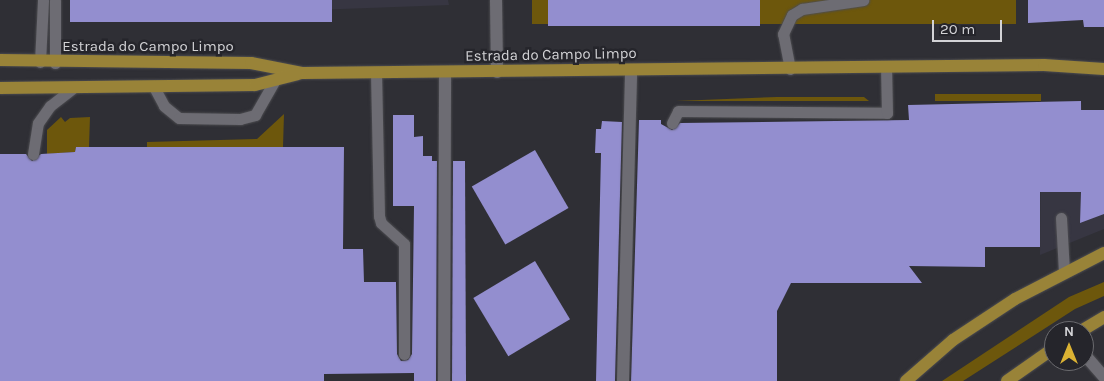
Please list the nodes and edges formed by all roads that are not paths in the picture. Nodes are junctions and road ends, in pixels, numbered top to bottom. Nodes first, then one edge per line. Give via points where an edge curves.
1 (43, 0) edge
2 (55, 0) edge
3 (496, 0) edge
4 (863, 0) edge
5 (0, 60) edge
6 (40, 62) junction
7 (54, 63) junction
8 (886, 67) junction
9 (790, 68) junction
10 (1104, 69) edge
11 (631, 71) junction
12 (376, 72) junction
13 (497, 72) junction
14 (303, 73) junction
15 (445, 73) junction
16 (275, 80) junction
17 (0, 88) edge
18 (74, 88) junction
19 (154, 88) junction
20 (672, 124) dead end
21 (33, 154) dead end
22 (1061, 218) dead end
23 (1104, 253) edge
24 (1064, 272) junction
25 (404, 354) dead end
26 (1044, 355) edge
27 (1094, 366) edge
28 (1104, 377) edge
29 (444, 381) edge
30 (623, 381) edge
31 (906, 381) edge
32 (1007, 381) edge

1 - 6 lane
2 - 7 lane
3 - 13 street
4 - 9 lane via 802,8 792,16 783,34
5 - 6 main road, Estrada do Campo Limpo
6 - 7 main road, Estrada do Campo Limpo
7 - 14 main road, Estrada do Campo Limpo via 251,64
8 - 9 main road, Estrada do Campo Limpo
8 - 10 main road, Estrada do Campo Limpo via 1044,65
8 - 20 lane via 887,113 678,111
9 - 11 main road, Estrada do Campo Limpo
11 - 13 main road, Estrada do Campo Limpo
11 - 30 street
12 - 14 main road, Estrada do Campo Limpo
12 - 15 main road, Estrada do Campo Limpo
12 - 25 lane via 379,216 404,244
13 - 15 main road, Estrada do Campo Limpo
14 - 16 main road
15 - 29 street
16 - 19 main road via 255,85
16 - 19 lane via 255,115 240,119 179,118 164,106
17 - 18 main road
18 - 19 main road
18 - 21 lane via 50,106 38,123
22 - 24 lane
23 - 24 main road
24 - 31 main road via 1015,299 953,340
26 - 32 main road
27 - 28 street

